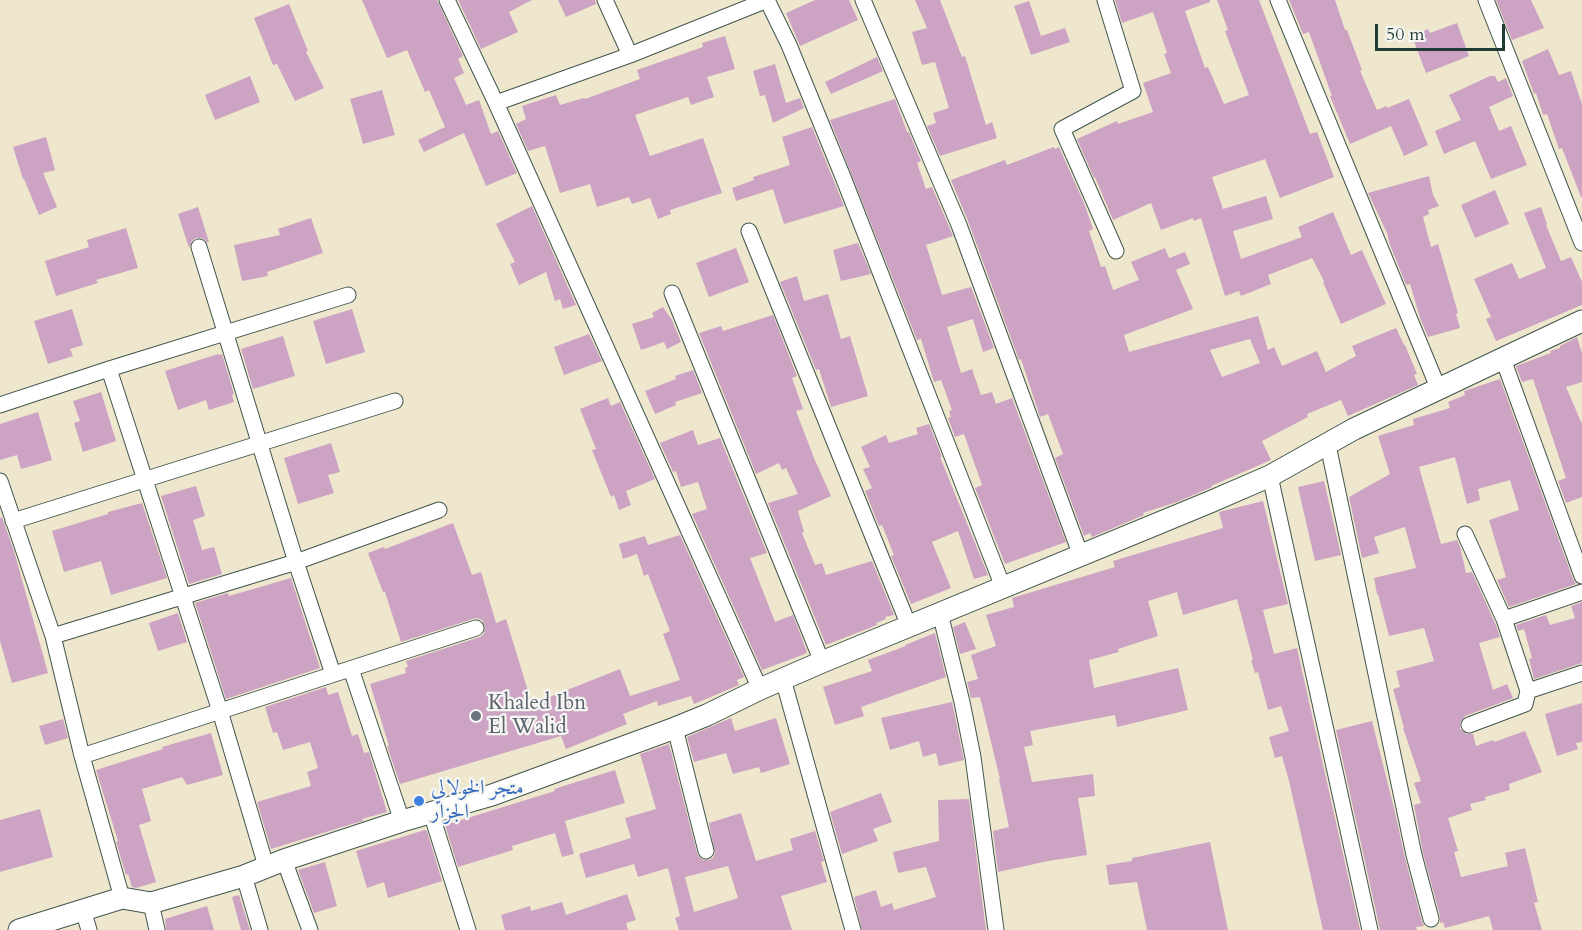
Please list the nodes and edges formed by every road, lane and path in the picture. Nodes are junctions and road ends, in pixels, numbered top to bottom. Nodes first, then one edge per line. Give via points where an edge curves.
1 (447, 0) edge
2 (604, 0) edge
3 (767, 0) edge
4 (864, 0) edge
5 (1105, 0) edge
6 (1278, 0) edge
7 (1486, 0) edge
8 (630, 55) junction
9 (496, 104) junction
10 (749, 231) dead end
11 (1582, 243) edge
12 (199, 247) dead end
13 (1116, 251) dead end
14 (672, 293) dead end
15 (348, 295) dead end
16 (1582, 321) edge
17 (226, 333) junction
18 (1503, 359) junction
19 (109, 369) junction
20 (1439, 390) junction
21 (395, 401) dead end
22 (0, 405) edge
23 (260, 444) junction
24 (1328, 445) junction
25 (1270, 476) junction
26 (145, 480) junction
27 (0, 481) edge
28 (440, 510) dead end
29 (13, 521) junction
30 (1465, 534) dead end
31 (1081, 556) junction
32 (296, 562) junction
33 (1582, 576) edge
34 (1003, 587) junction
35 (1582, 592) edge
36 (183, 597) junction
37 (940, 613) junction
38 (1504, 619) junction
39 (909, 626) junction
40 (476, 628) dead end
41 (53, 636) junction
42 (822, 662) junction
43 (351, 669) junction
44 (1582, 673) edge
45 (333, 674) junction
46 (783, 679) junction
47 (760, 689) junction
48 (1528, 691) junction
49 (220, 711) junction
50 (1468, 725) dead end
51 (675, 728) junction
52 (82, 756) junction
53 (432, 813) junction
54 (402, 821) junction
55 (705, 851) dead end
56 (275, 863) junction
57 (244, 876) junction
58 (122, 898) junction
59 (152, 903) junction
60 (83, 910) junction
61 (1431, 919) dead end
62 (19, 930) edge
63 (89, 930) edge
64 (157, 930) edge
65 (260, 930) edge
66 (310, 930) edge
67 (468, 930) edge
68 (853, 930) edge
69 (996, 930) edge
70 (1370, 930) edge

1 - 9 street
2 - 8 street
3 - 8 street
3 - 34 street via 843,177
4 - 31 street via 959,225
5 - 13 street via 1133,91 1062,129
6 - 20 street
7 - 11 street
8 - 9 street
9 - 47 street
10 - 39 street
12 - 17 street
14 - 42 street
15 - 17 street
16 - 18 street
17 - 19 street
17 - 23 street
18 - 20 street
18 - 33 street
19 - 22 street
19 - 26 street
20 - 24 street
21 - 23 street
23 - 26 street
23 - 32 street
24 - 25 street
24 - 61 street via 1414,855
25 - 31 street
25 - 70 street
26 - 29 street
26 - 36 street
27 - 29 street
28 - 32 street
29 - 41 street
30 - 38 street
31 - 34 street
32 - 36 street
32 - 45 street
34 - 37 street
35 - 38 street
36 - 41 street
36 - 49 street
37 - 39 street
37 - 69 street via 973,757
38 - 48 street
39 - 42 street
40 - 43 street
41 - 52 street
42 - 46 street
43 - 45 street
43 - 54 street
44 - 48 street
45 - 49 street
46 - 47 street
46 - 68 street
47 - 51 street
48 - 50 street via 1525,704
49 - 52 street
49 - 56 street
51 - 53 street
51 - 55 street
52 - 58 street
53 - 54 street
53 - 67 street
54 - 56 street
56 - 57 street
56 - 66 street
57 - 59 street
57 - 65 street
58 - 59 street
58 - 60 street
59 - 64 street
60 - 62 street
60 - 63 street

